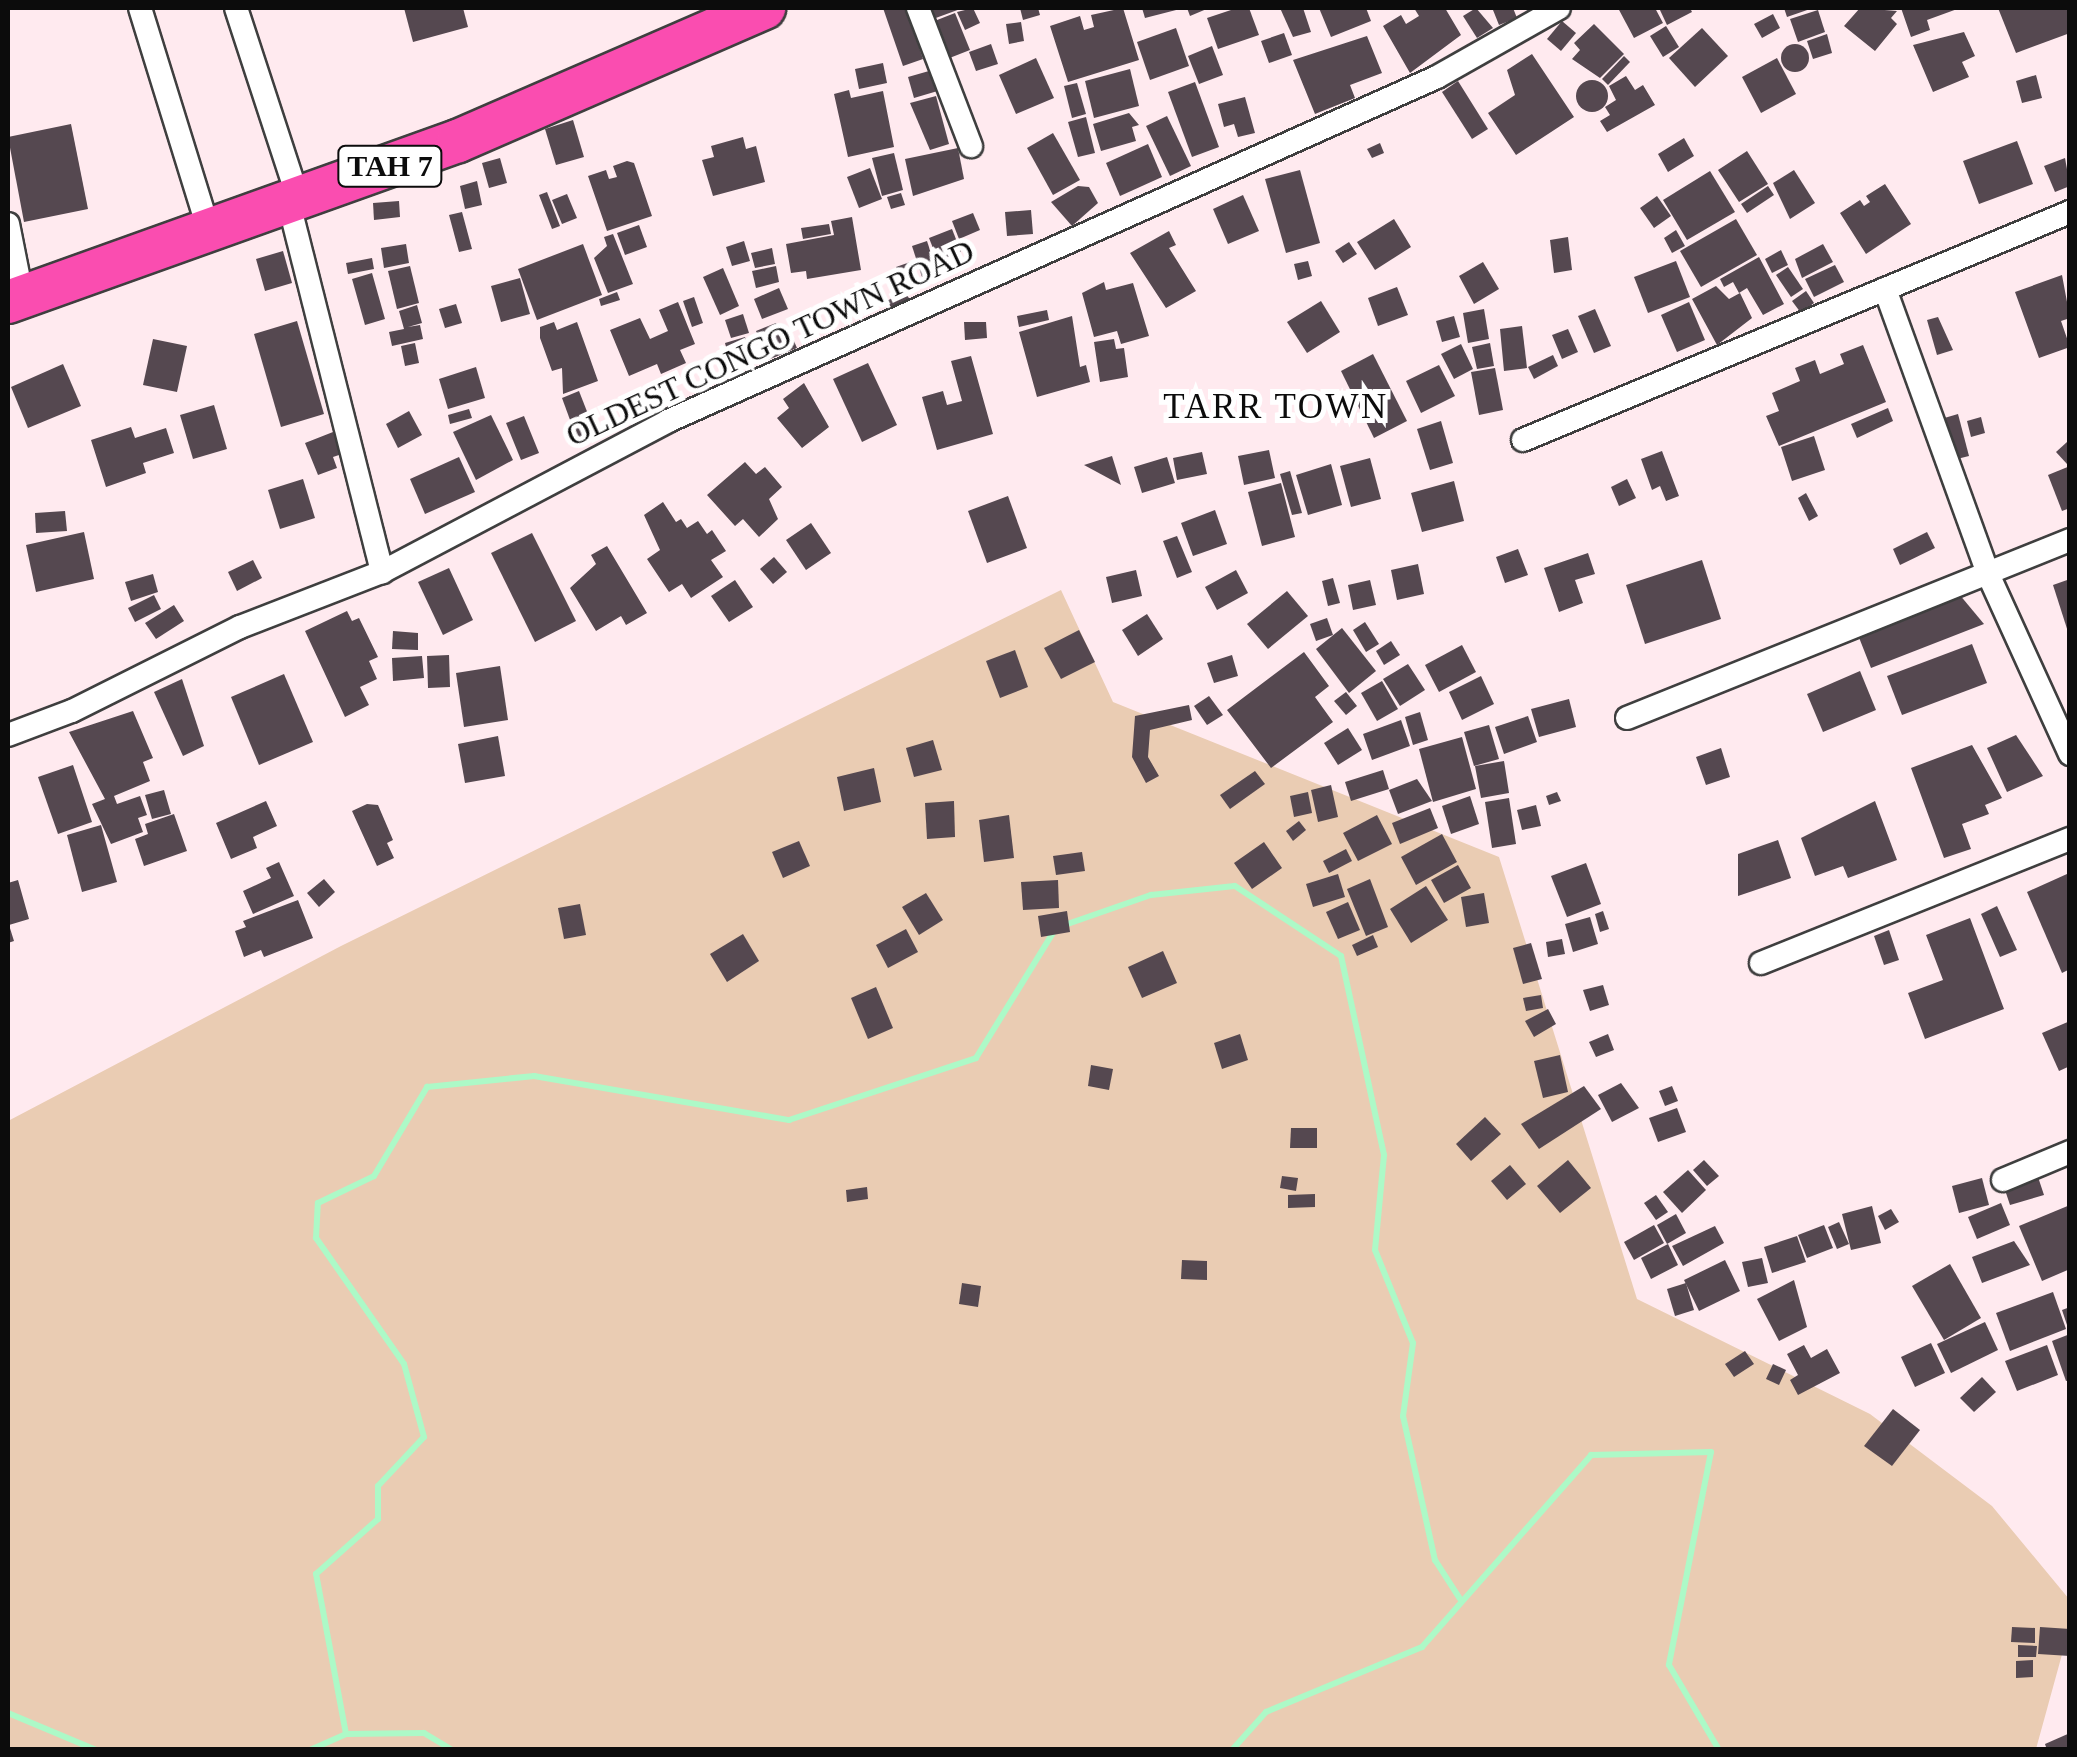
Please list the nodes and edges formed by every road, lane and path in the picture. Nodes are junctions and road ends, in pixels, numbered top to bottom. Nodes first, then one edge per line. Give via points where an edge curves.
1 (140, 8) edge
2 (236, 8) edge
3 (764, 8) edge
4 (918, 8) edge
5 (1559, 8) edge
6 (971, 146) dead end
7 (294, 202) junction
8 (2070, 212) edge
9 (8, 224) edge
10 (209, 231) junction
11 (1885, 289) junction
12 (15, 298) edge
13 (1523, 440) dead end
14 (2070, 540) edge
15 (382, 572) junction
16 (1988, 574) junction
17 (1628, 718) dead end
18 (8, 735) edge
19 (2070, 754) edge
20 (2070, 839) edge
21 (1761, 963) dead end
22 (2070, 1152) edge
23 (2003, 1180) dead end

1 - 10 street
2 - 7 street
3 - 7 highway, TAH 7 via 458,141
4 - 6 street
5 - 15 street, OLDEST CONGO TOWN ROAD via 1437,77 668,420
7 - 10 highway, TAH 7
7 - 15 street
8 - 11 street
9 - 12 street
10 - 12 highway, TAH 7
11 - 13 street
11 - 16 street
14 - 16 street
15 - 18 street, OLDEST CONGO TOWN ROAD via 240,627 72,711
16 - 17 street
16 - 19 street
20 - 21 street
22 - 23 street

